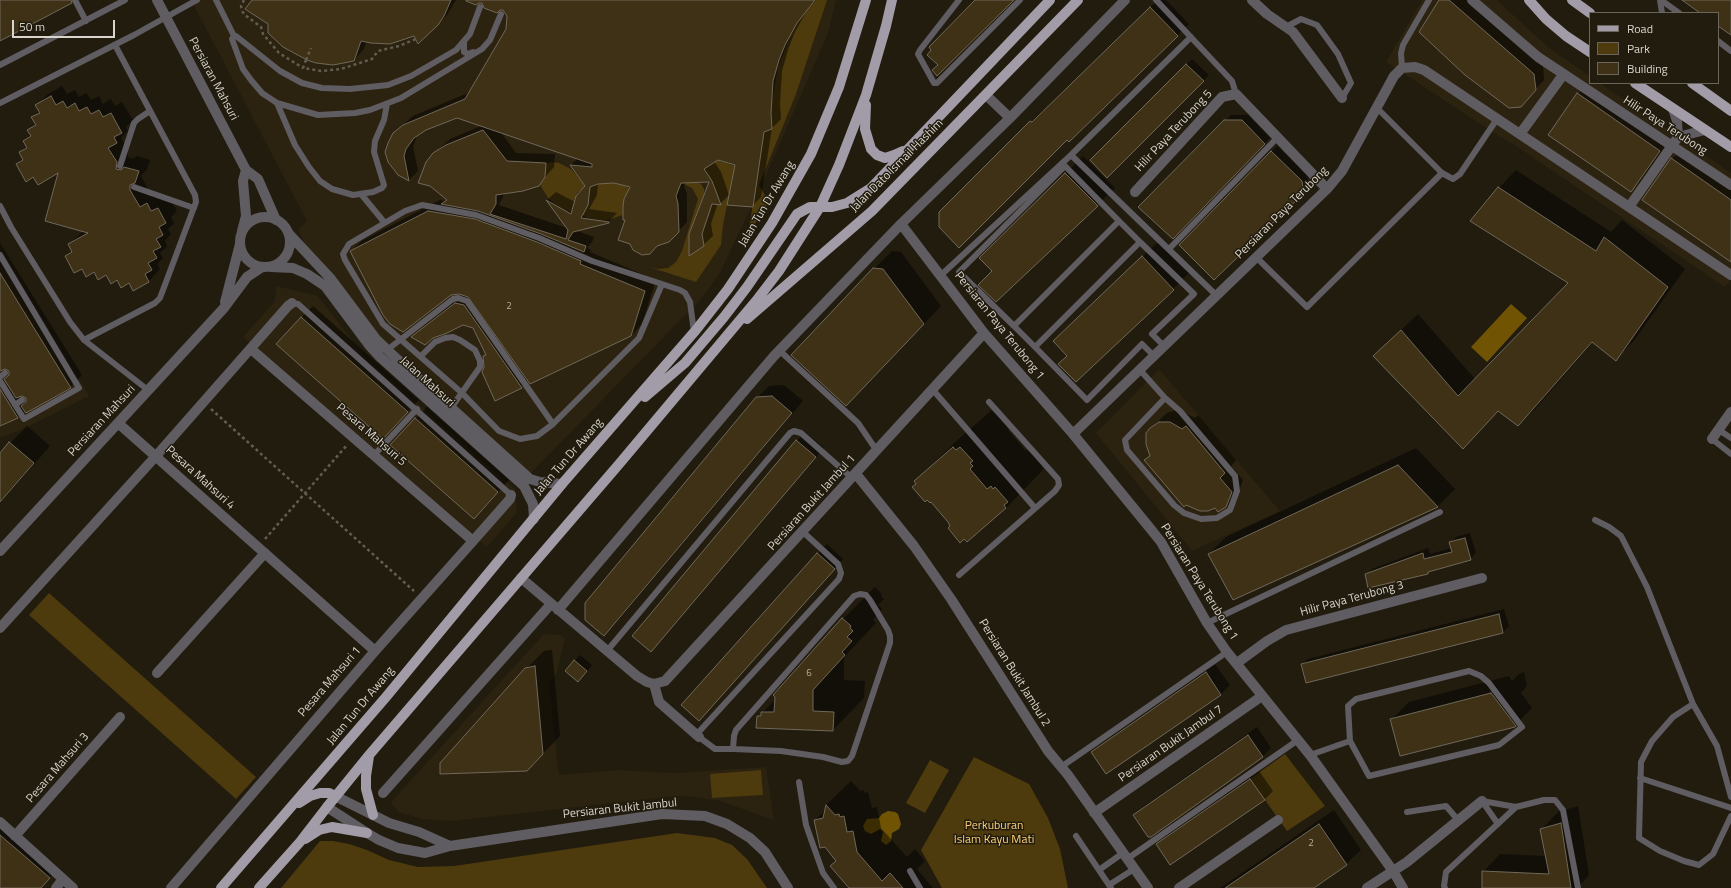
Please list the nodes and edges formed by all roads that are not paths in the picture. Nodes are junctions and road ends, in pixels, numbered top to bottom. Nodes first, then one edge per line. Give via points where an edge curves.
1 (75, 0) edge
2 (125, 0) edge
3 (157, 0) edge
4 (198, 0) edge
5 (216, 0) edge
6 (866, 0) edge
7 (892, 0) edge
8 (959, 0) edge
9 (1020, 0) edge
10 (1050, 0) edge
11 (1078, 0) edge
12 (1125, 0) edge
13 (1156, 0) edge
14 (1252, 0) edge
15 (1429, 0) edge
16 (1472, 0) edge
17 (1529, 0) edge
18 (1572, 0) edge
19 (1661, 0) edge
20 (480, 7) dead end
21 (1589, 12) edge
22 (1662, 12) edge
23 (1678, 12) edge
24 (501, 14) dead end
25 (166, 17) junction
26 (86, 21) junction
27 (1286, 27) junction
28 (234, 36) junction
29 (1191, 36) junction
30 (1719, 42) edge
31 (464, 43) junction
32 (115, 45) junction
33 (482, 48) junction
34 (1589, 51) edge
35 (1731, 51) edge
36 (0, 65) edge
37 (1402, 68) junction
38 (1563, 74) junction
39 (1636, 84) edge
40 (1693, 84) edge
41 (1236, 94) junction
42 (866, 95) junction
43 (986, 95) junction
44 (1342, 98) joint
45 (0, 103) edge
46 (277, 103) junction
47 (387, 104) junction
48 (1376, 107) junction
49 (1673, 109) junction
50 (150, 111) junction
51 (1731, 111) edge
52 (1010, 118) junction
53 (1498, 119) junction
54 (1705, 130) junction
55 (1520, 134) junction
56 (1278, 137) junction
57 (1678, 137) junction
58 (914, 144) junction
59 (1671, 146) junction
60 (1731, 147) edge
61 (1071, 155) junction
62 (120, 166) dead end
63 (246, 170) junction
64 (1442, 173) junction
65 (1731, 185) edge
66 (134, 187) dead end
67 (1327, 189) junction
68 (1135, 192) dead end
69 (360, 194) junction
70 (0, 206) edge
71 (820, 207) junction
72 (1629, 207) junction
73 (194, 208) junction
74 (276, 220) junction
75 (1119, 221) junction
76 (384, 222) junction
77 (901, 224) junction
78 (289, 234) junction
79 (240, 240) junction
80 (1140, 242) junction
81 (1168, 249) junction
82 (0, 255) edge
83 (1256, 257) junction
84 (266, 267) junction
85 (1731, 275) edge
86 (940, 276) junction
87 (328, 282) junction
88 (662, 284) junction
89 (1216, 295) junction
90 (292, 303) joint
91 (224, 308) junction
92 (1014, 326) junction
93 (694, 332) junction
94 (984, 333) junction
95 (401, 338) junction
96 (724, 339) junction
97 (84, 340) junction
98 (1164, 346) junction
99 (1035, 347) junction
100 (251, 349) junction
101 (387, 350) junction
102 (780, 351) junction
103 (421, 356) junction
104 (1154, 356) junction
105 (1140, 370) junction
106 (0, 381) edge
107 (148, 390) junction
108 (933, 390) junction
109 (462, 393) junction
110 (1165, 398) junction
111 (22, 400) dead end
112 (989, 402) dead end
113 (15, 405) junction
114 (451, 408) junction
115 (417, 409) junction
116 (1731, 412) edge
117 (617, 421) junction
118 (118, 423) junction
119 (553, 424) junction
120 (1719, 430) junction
121 (1073, 434) junction
122 (1731, 438) edge
123 (1712, 439) joint
124 (877, 451) junction
125 (1731, 454) edge
126 (374, 455) junction
127 (156, 456) junction
128 (854, 476) junction
129 (527, 483) junction
130 (562, 484) junction
131 (511, 495) joint
132 (1036, 508) junction
133 (1440, 512) dead end
134 (534, 519) junction
135 (1595, 520) dead end
136 (803, 532) junction
137 (473, 541) junction
138 (262, 550) junction
139 (0, 551) edge
140 (959, 575) dead end
141 (521, 578) junction
142 (1482, 578) dead end
143 (554, 607) junction
144 (1207, 623) junction
145 (0, 628) edge
146 (375, 651) junction
147 (607, 651) junction
148 (1227, 652) junction
149 (1237, 663) junction
150 (157, 673) dead end
151 (654, 684) junction
152 (1262, 696) junction
153 (1694, 704) junction
154 (120, 716) dead end
155 (697, 736) junction
156 (1298, 740) junction
157 (1350, 741) junction
158 (733, 749) junction
159 (370, 754) junction
160 (1310, 755) junction
161 (330, 763) junction
162 (1061, 767) junction
163 (1640, 778) junction
164 (799, 782) dead end
165 (320, 793) junction
166 (383, 793) dead end
167 (335, 796) junction
168 (1731, 797) edge
169 (1482, 801) junction
170 (327, 807) junction
171 (1516, 807) junction
172 (1731, 808) edge
173 (288, 811) junction
174 (1407, 812) dead end
175 (1094, 813) junction
176 (373, 815) junction
177 (1731, 816) edge
178 (1278, 820) dead end
179 (1458, 820) junction
180 (0, 822) edge
181 (1498, 824) junction
182 (367, 833) junction
183 (15, 836) junction
184 (1076, 836) dead end
185 (300, 842) junction
186 (450, 846) junction
187 (1125, 856) junction
188 (1134, 869) junction
189 (1099, 870) junction
190 (910, 871) dead end
191 (1393, 871) junction
192 (63, 879) junction
193 (1110, 886) edge
194 (56, 888) edge
195 (73, 888) edge
196 (171, 888) edge
197 (221, 888) edge
198 (259, 888) edge
199 (788, 888) edge
200 (834, 888) edge
201 (920, 888) edge
202 (1148, 888) edge
203 (1180, 888) edge
204 (1367, 888) edge
205 (1403, 888) edge
206 (1445, 888) edge
207 (1578, 888) edge

1 - 26 lane
2 - 26 lane
3 - 25 street, Persiaran Mahsuri
4 - 25 lane
5 - 28 lane
6 - 93 main road, Jalan Tun Dr Awang via 837,93 800,175 751,256
7 - 42 main road
8 - 9 lane via 918,54 934,83 937,83
10 - 58 main road, Jalan Dato Ismail Hashim
11 - 43 main road, Jalan Dato Ismail Hashim
12 - 52 street
13 - 29 lane
14 - 27 street
15 - 37 lane via 1403,45
16 - 38 street, Hilir Paya Terubong via 1538,57
17 - 34 main road via 1546,19
18 - 21 main road
19 - 22 lane
19 - 23 lane
20 - 31 lane
24 - 33 lane via 490,40
25 - 32 lane
25 - 63 street, Persiaran Mahsuri
26 - 36 lane
27 - 44 street via 1293,32
27 - 44 lane via 1301,19 1317,25 1338,54 1351,83
28 - 31 lane via 280,71 302,83 322,88 350,89 401,81
28 - 46 lane via 232,39 243,70 262,93
29 - 41 lane via 1232,81
29 - 61 lane
30 - 35 lane
31 - 33 lane via 463,49 466,54
32 - 45 lane
32 - 50 lane
33 - 47 lane
37 - 48 street, Persiaran Paya Terubong via 1394,76
37 - 53 street via 1415,66 1424,70
38 - 55 street
38 - 59 street, Hilir Paya Terubong
39 - 49 main road
40 - 51 main road
41 - 56 street
41 - 68 street, Hilir Paya Terubong 5 via 1222,97
42 - 58 main road via 865,129 874,152 881,157 889,157
42 - 71 main road
43 - 52 street
43 - 96 main road, Jalan Dato Ismail Hashim via 872,211
46 - 47 lane via 318,115 355,113
46 - 69 lane via 295,145 320,181 332,189 353,195
47 - 69 lane via 374,152 384,185 373,192
48 - 64 lane
48 - 67 street, Persiaran Paya Terubong via 1342,171
49 - 54 main road
49 - 57 street
50 - 62 lane via 134,123
50 - 73 lane via 196,195
52 - 77 street
53 - 55 street
53 - 64 lane via 1460,174 1453,179
54 - 57 street
54 - 60 main road
55 - 72 street
56 - 67 street
56 - 81 lane
57 - 59 street
58 - 71 main road, Jalan Dato Ismail Hashim via 865,193 840,205
59 - 65 street, Hilir Paya Terubong
59 - 72 street
61 - 81 lane
61 - 86 lane
63 - 74 street, Persiaran Mahsuri via 258,179
63 - 79 street, Persiaran Mahsuri via 243,181 246,216
64 - 83 lane via 1307,306
66 - 73 lane
67 - 83 street, Persiaran Paya Terubong
69 - 76 lane
70 - 97 lane via 70,322
71 - 96 main road via 779,271
71 - 117 main road, Jalan Dato Ismail Hashim via 806,208 797,214 741,295 702,344 678,369
72 - 85 street
73 - 97 lane via 160,298
74 - 78 street
74 - 79 street via 254,220 248,224
75 - 80 lane
75 - 92 lane
75 - 92 lane via 1065,166 959,272
76 - 88 lane via 422,205 476,215 592,261
76 - 95 lane via 349,244 343,254 383,324
77 - 86 street, Persiaran Paya Terubong 1
77 - 102 street
78 - 84 street via 289,251 278,264
78 - 87 street
79 - 84 street via 244,257 255,266
79 - 91 street, Persiaran Mahsuri
80 - 98 lane via 1194,294 1152,334
80 - 99 lane
81 - 89 lane
82 - 113 lane via 79,388 24,419
83 - 89 street, Persiaran Paya Terubong
84 - 87 street via 293,268
84 - 91 street, Persiaran Mahsuri via 247,277
86 - 94 street, Persiaran Paya Terubong 1
87 - 101 street, Jalan Mahsuri
87 - 129 street, Jalan Mahsuri via 369,345
88 - 93 lane via 685,293 690,302
88 - 119 lane via 640,338
89 - 98 street, Persiaran Paya Terubong
90 - 100 street
90 - 115 lane via 298,304
91 - 107 street, Persiaran Mahsuri
92 - 99 lane
93 - 117 main road, Jalan Tun Dr Awang
94 - 108 street, Persiaran Bukit Jambul 1
94 - 121 street, Persiaran Paya Terubong 1
95 - 101 lane
95 - 103 lane
95 - 119 lane via 453,299 467,301
96 - 141 main road
97 - 107 lane
98 - 104 street, Persiaran Paya Terubong
99 - 104 lane via 1087,400 1142,344
100 - 126 street, Pesara Mahsuri 5
100 - 127 street
101 - 114 street, Jalan Mahsuri
102 - 124 lane via 858,423
102 - 143 street
103 - 109 lane
103 - 109 lane via 435,342 445,338 453,337 470,345 475,350 480,367
104 - 105 street, Persiaran Paya Terubong
105 - 110 lane
105 - 121 street, Persiaran Paya Terubong
106 - 113 lane
107 - 118 street, Persiaran Mahsuri
108 - 124 street, Persiaran Bukit Jambul 1
108 - 132 lane
109 - 114 lane
109 - 119 lane via 499,431 520,439 536,436
110 - 110 lane via 1180,411 1235,476 1237,491 1230,510 1217,518 1201,519 1184,513 1174,505 1127,450 1125,440
111 - 113 lane
112 - 132 lane via 1058,479 1059,485 1055,491
114 - 129 street, Jalan Mahsuri
115 - 126 lane
115 - 131 lane
116 - 120 street
117 - 130 main road, Jalan Tun Dr Awang
118 - 127 street, Pesara Mahsuri 4
118 - 139 street, Persiaran Mahsuri
120 - 122 lane
120 - 123 street
121 - 144 street, Persiaran Paya Terubong 1 via 1161,542
123 - 125 lane
124 - 128 street, Persiaran Bukit Jambul 1
126 - 137 street, Pesara Mahsuri 5
127 - 138 street, Pesara Mahsuri 4
127 - 145 street
128 - 136 street, Persiaran Bukit Jambul 1
128 - 147 lane via 801,434 794,431 790,433
128 - 162 street, Persiaran Bukit Jambul 2 via 914,546
129 - 130 street
129 - 134 street
130 - 134 main road, Jalan Tun Dr Awang
131 - 137 street, Pesara Mahsuri 1
132 - 140 lane
133 - 144 lane
134 - 161 main road, Jalan Tun Dr Awang
135 - 153 lane via 1621,536 1630,551 1648,587
136 - 151 street, Persiaran Bukit Jambul 1 via 670,677
136 - 155 lane via 838,564 841,573 839,579
137 - 146 street, Pesara Mahsuri 1
138 - 146 street, Pesara Mahsuri 4
138 - 150 street
141 - 143 street
141 - 159 main road
142 - 149 street, Hilir Paya Terubong 3 via 1286,630
143 - 147 street
143 - 166 street
144 - 148 street, Persiaran Paya Terubong 1
146 - 196 street, Pesara Mahsuri 1
147 - 151 street via 637,676
148 - 149 street, Persiaran Paya Terubong 1
148 - 162 lane
149 - 152 street, Persiaran Paya Terubong 1
151 - 155 street via 659,702
152 - 156 street, Persiaran Paya Terubong 1
152 - 175 street, Persiaran Bukit Jambul 7
153 - 163 lane via 1673,717 1652,741 1641,762
153 - 168 lane via 1717,746
154 - 183 street, Pesara Mahsuri 3
155 - 158 lane via 715,749
156 - 160 street, Persiaran Paya Terubong 1
156 - 187 lane
157 - 157 lane via 1348,706 1356,699 1469,671 1489,683 1522,727 1499,745 1369,776
157 - 160 lane
158 - 158 lane via 736,730 854,596 866,595 888,630 890,643 852,756 848,761 781,751
159 - 167 main road
159 - 176 main road via 366,789
160 - 191 street, Persiaran Paya Terubong 1
161 - 165 main road
161 - 173 main road, Jalan Tun Dr Awang
162 - 175 street, Persiaran Bukit Jambul 2
163 - 172 lane
163 - 177 lane via 1639,838 1660,851 1699,865 1714,854
164 - 200 lane via 806,825 823,873
165 - 167 main road
165 - 170 main road via 322,802
165 - 173 main road via 310,796
167 - 170 main road
167 - 176 street
169 - 171 lane
169 - 179 street
169 - 181 lane
170 - 182 street, Persiaran Bukit Jambul
170 - 185 main road
171 - 181 lane
171 - 207 lane via 1555,800 1564,810
173 - 197 main road, Jalan Tun Dr Awang
174 - 179 lane via 1446,806
175 - 187 street, Persiaran Bukit Jambul 2
176 - 186 street
178 - 203 street
179 - 191 street via 1408,862
180 - 183 street
181 - 206 lane via 1446,872
182 - 185 main road via 340,827 326,827
182 - 186 street, Persiaran Bukit Jambul via 398,848 414,851 426,852
183 - 192 street
184 - 189 lane
185 - 198 main road
186 - 199 street, Persiaran Bukit Jambul via 662,814 705,816 727,824 750,838 765,852
187 - 188 street, Persiaran Bukit Jambul 2
187 - 189 lane
188 - 193 lane
188 - 202 street, Persiaran Bukit Jambul 2
189 - 193 lane
190 - 201 lane
191 - 204 street
191 - 205 street, Persiaran Paya Terubong 1
192 - 194 street
192 - 195 street

